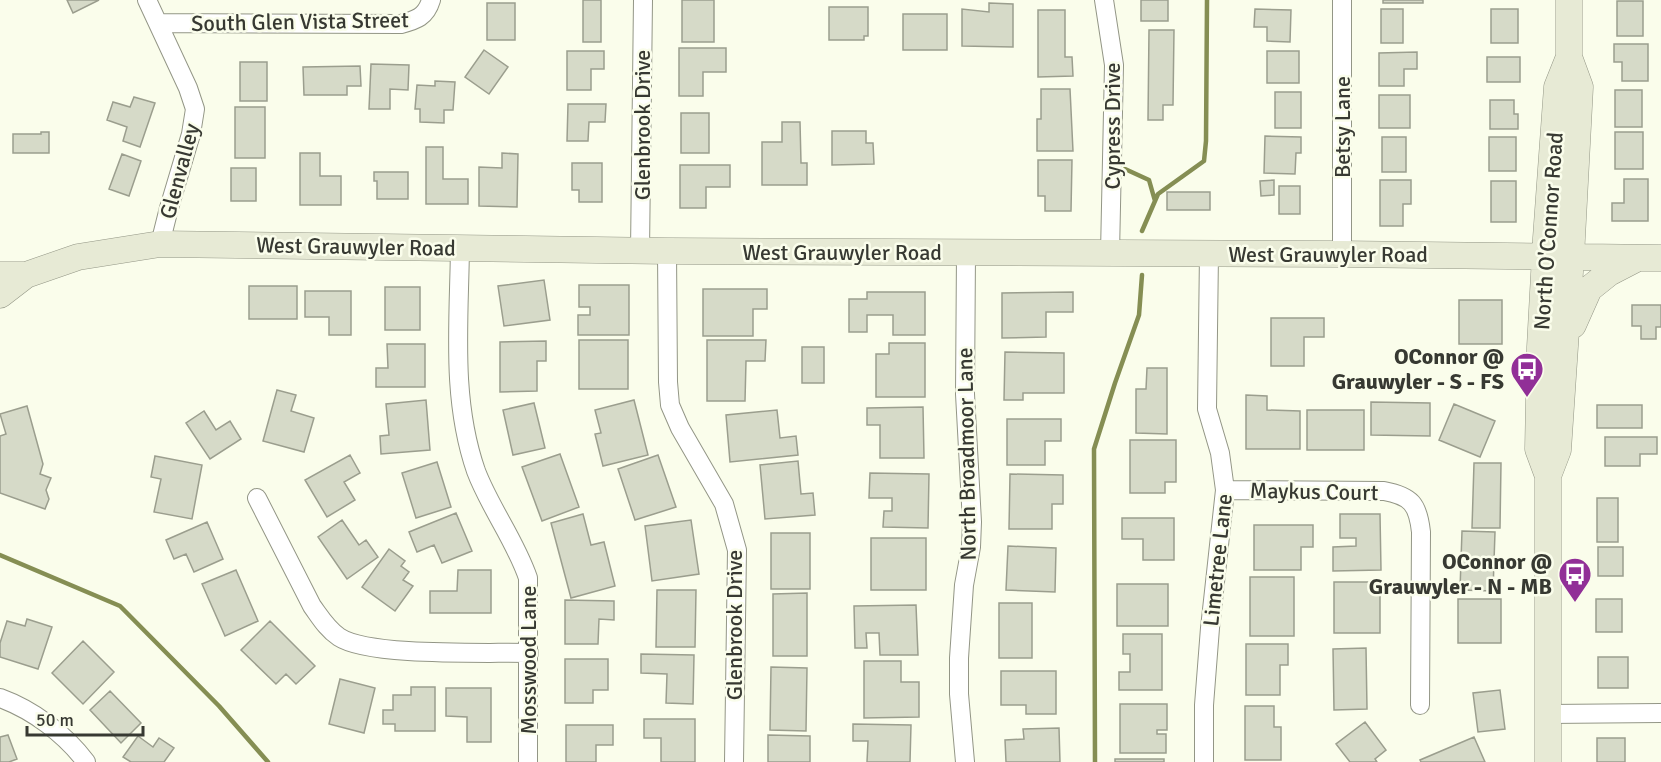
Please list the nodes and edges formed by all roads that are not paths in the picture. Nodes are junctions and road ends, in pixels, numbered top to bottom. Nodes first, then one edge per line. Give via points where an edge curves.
1 (147, 0) edge
2 (430, 0) edge
3 (643, 0) edge
4 (1104, 0) edge
5 (1342, 0) edge
6 (1569, 0) edge
7 (158, 23) junction
8 (1569, 57) junction
9 (160, 244) junction
10 (460, 248) junction
11 (640, 251) junction
12 (667, 251) junction
13 (966, 253) junction
14 (1110, 253) junction
15 (1209, 253) junction
16 (1342, 254) junction
17 (1545, 256) junction
18 (1571, 257) junction
19 (1649, 258) edge
20 (26, 274) junction
21 (0, 275) edge
22 (0, 295) edge
23 (1564, 348) junction
24 (1548, 476) junction
25 (1225, 490) junction
26 (257, 498) dead end
27 (529, 653) junction
28 (0, 698) edge
29 (1420, 705) dead end
30 (1661, 713) edge
31 (1548, 714) junction
32 (86, 762) edge
33 (528, 762) edge
34 (734, 762) edge
35 (965, 762) edge
36 (1204, 762) edge
37 (1548, 762) edge

1 - 7 street, Glenvalley
2 - 7 street, South Glen Vista Street via 419,20 401,24
3 - 11 street, Glenbrook Drive
4 - 14 street, Cypress Drive via 1114,66
5 - 16 street, Betsy Lane
6 - 8 main road, North O'Connor Road
7 - 9 street, Glenvalley via 195,109
8 - 17 main road, North O'Connor Road via 1557,87
8 - 18 main road, North O'Connor Road via 1580,87
9 - 10 main road, West Grauwyler Road
9 - 20 main road, West Grauwyler Road via 78,257
10 - 11 main road, West Grauwyler Road
10 - 27 street, Mosswood Lane via 461,413 477,474 521,556 528,578
11 - 12 main road, West Grauwyler Road
12 - 13 main road, West Grauwyler Road
12 - 34 street, Glenbrook Drive via 670,405 724,504 737,550
13 - 14 main road, West Grauwyler Road
13 - 35 street, North Broadmoor Lane via 965,394 972,522 959,658
14 - 15 main road, West Grauwyler Road
15 - 16 main road, West Grauwyler Road
15 - 25 street, Limetree Lane via 1207,409 1220,453
16 - 17 main road, West Grauwyler Road
17 - 18 main road, West Grauwyler Road
17 - 24 main road, North O'Connor Road via 1538,449
18 - 19 main road, West Grauwyler Road
18 - 23 main road, North O'Connor Road
19 - 23 main road via 1609,273 1589,289
20 - 21 main road, West Grauwyler Road
20 - 22 main road, West Grauwyler Road
23 - 24 main road, North O'Connor Road via 1558,450
24 - 31 main road, North O'Connor Road
25 - 29 street, Maykus Court via 1384,491 1410,501 1419,512 1421,532
25 - 36 street, Limetree Lane via 1209,628
26 - 27 street via 312,606 341,638 392,650
27 - 33 street, Mosswood Lane
28 - 32 street via 58,732
30 - 31 street
31 - 37 main road, North O'Connor Road

